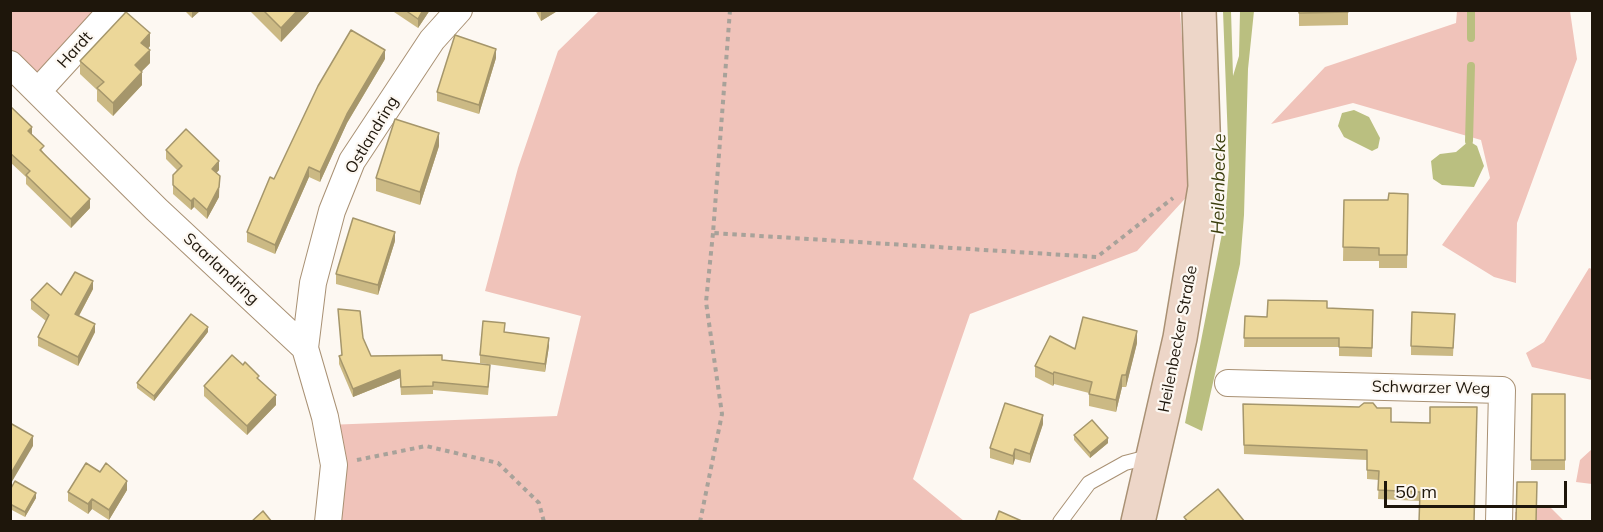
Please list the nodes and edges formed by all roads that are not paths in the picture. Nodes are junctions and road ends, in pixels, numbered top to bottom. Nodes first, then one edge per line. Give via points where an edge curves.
1 (112, 10) edge
2 (459, 10) edge
3 (1199, 10) edge
4 (10, 64) edge
5 (39, 90) junction
6 (305, 348) junction
7 (1228, 383) dead end
8 (1154, 456) junction
9 (328, 522) edge
10 (1060, 522) edge
11 (1138, 522) edge
12 (1499, 522) edge

1 - 5 street, Hardt
2 - 6 street, Ostlandring via 432,40 352,161 332,211 313,283
3 - 8 main road, Heilenbecker Straße via 1205,187 1180,338
4 - 5 street, Saarlandring
5 - 6 street, Saarlandring via 156,210
6 - 9 street via 326,417 334,465
7 - 12 street, Schwarzer Weg via 1502,390
8 - 10 lane via 1125,463 1089,483
8 - 11 main road, Heilenbecker Straße

